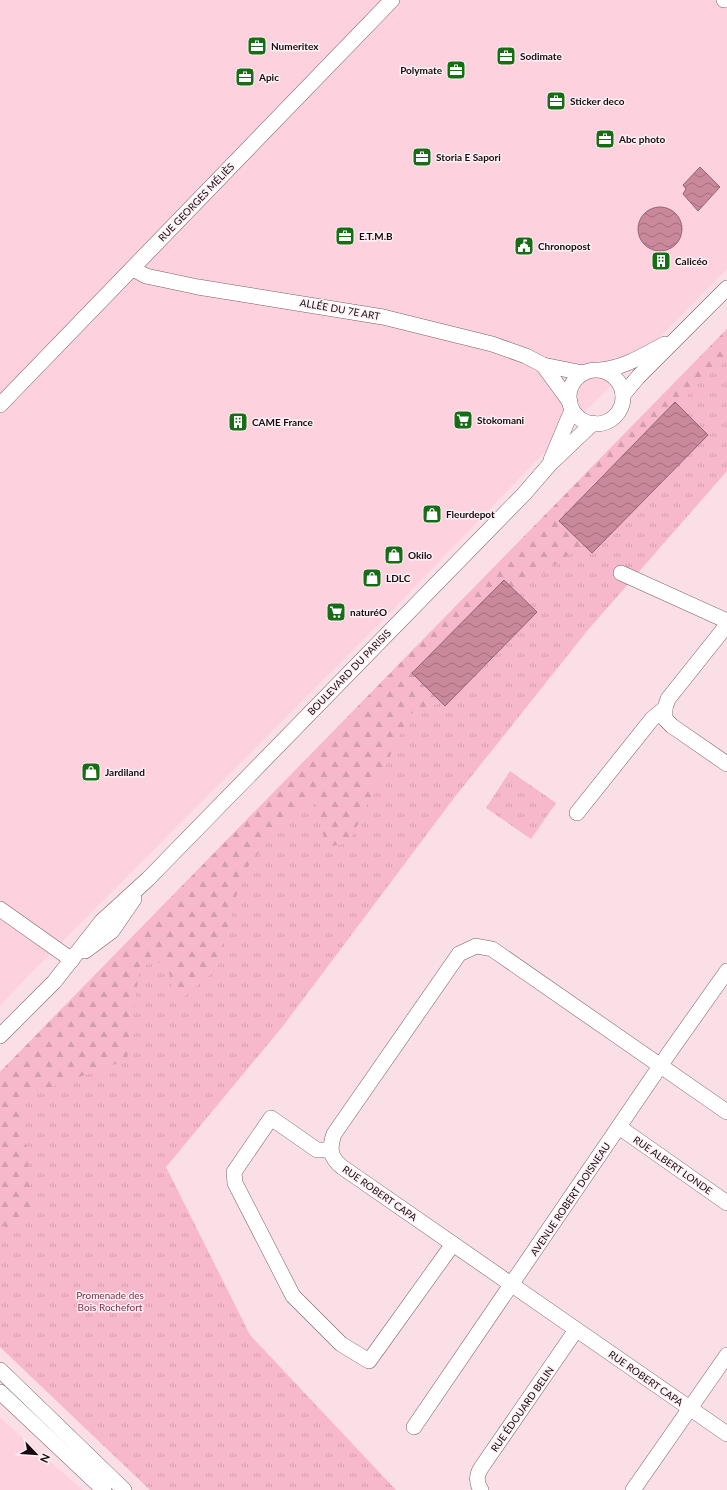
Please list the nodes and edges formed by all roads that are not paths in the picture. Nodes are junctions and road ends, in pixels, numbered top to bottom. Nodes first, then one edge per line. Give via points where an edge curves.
1 (392, 0) edge
2 (724, 0) edge
3 (727, 0) edge
4 (133, 269) junction
5 (727, 288) edge
6 (679, 337) junction
7 (543, 365) junction
8 (600, 370) junction
9 (583, 373) junction
10 (623, 395) junction
11 (0, 405) edge
12 (571, 406) junction
13 (593, 423) junction
14 (550, 464) junction
15 (621, 573) dead end
16 (727, 621) edge
17 (727, 625) edge
18 (664, 708) junction
19 (727, 764) edge
20 (577, 813) dead end
21 (0, 909) edge
22 (72, 960) junction
23 (727, 971) edge
24 (0, 1036) edge
25 (660, 1065) junction
26 (727, 1112) edge
27 (619, 1127) junction
28 (324, 1150) junction
29 (727, 1203) edge
30 (453, 1244) junction
31 (511, 1285) junction
32 (576, 1330) junction
33 (727, 1355) edge
34 (0, 1370) edge
35 (0, 1392) edge
36 (690, 1408) junction
37 (414, 1427) dead end
38 (727, 1434) edge
39 (104, 1490) edge
40 (124, 1490) edge
41 (481, 1490) edge
42 (634, 1490) edge

1 - 4 street, RUE GEORGES MÉLIÈS
2 - 3 street
4 - 7 street, ALLÉE DU 7E ART via 146,276 198,287 383,317 492,344
4 - 11 street, RUE GEORGES MÉLIÈS
5 - 6 street
6 - 8 street via 625,365
6 - 10 street
7 - 9 street, ALLÉE DU 7E ART
7 - 12 street, ALLÉE DU 7E ART
8 - 9 street
8 - 10 street via 616,379
9 - 12 street via 572,385 569,393
10 - 13 street via 617,413 611,419
12 - 13 street via 584,421
12 - 14 street, BOULEVARD DU PARISIS
13 - 14 street, BOULEVARD DU PARISIS
14 - 22 street, BOULEVARD DU PARISIS via 524,494 148,879 102,921
15 - 16 street
17 - 18 street via 668,699
18 - 19 street via 665,719 672,726
18 - 20 street via 652,719
21 - 22 street
22 - 24 street, BOULEVARD DU PARISIS
23 - 25 street, AVENUE ROBERT DOISNEAU
25 - 26 street
25 - 27 street, AVENUE ROBERT DOISNEAU
25 - 28 street via 492,949 476,946 459,954
27 - 29 street, RUE ALBERT LONDE
27 - 31 street, AVENUE ROBERT DOISNEAU
28 - 30 street, RUE ROBERT CAPA via 336,1162
28 - 30 street via 271,1118 234,1172 234,1183 294,1296 341,1344 369,1361
30 - 31 street, RUE ROBERT CAPA
31 - 32 street, RUE ROBERT CAPA
31 - 37 street, AVENUE ROBERT DOISNEAU
32 - 36 street, RUE ROBERT CAPA
32 - 41 street, RUE ÉDOUARD BELIN via 481,1468 477,1475
33 - 36 street
34 - 40 street
35 - 39 street
36 - 38 street, RUE ROBERT CAPA
36 - 42 street

